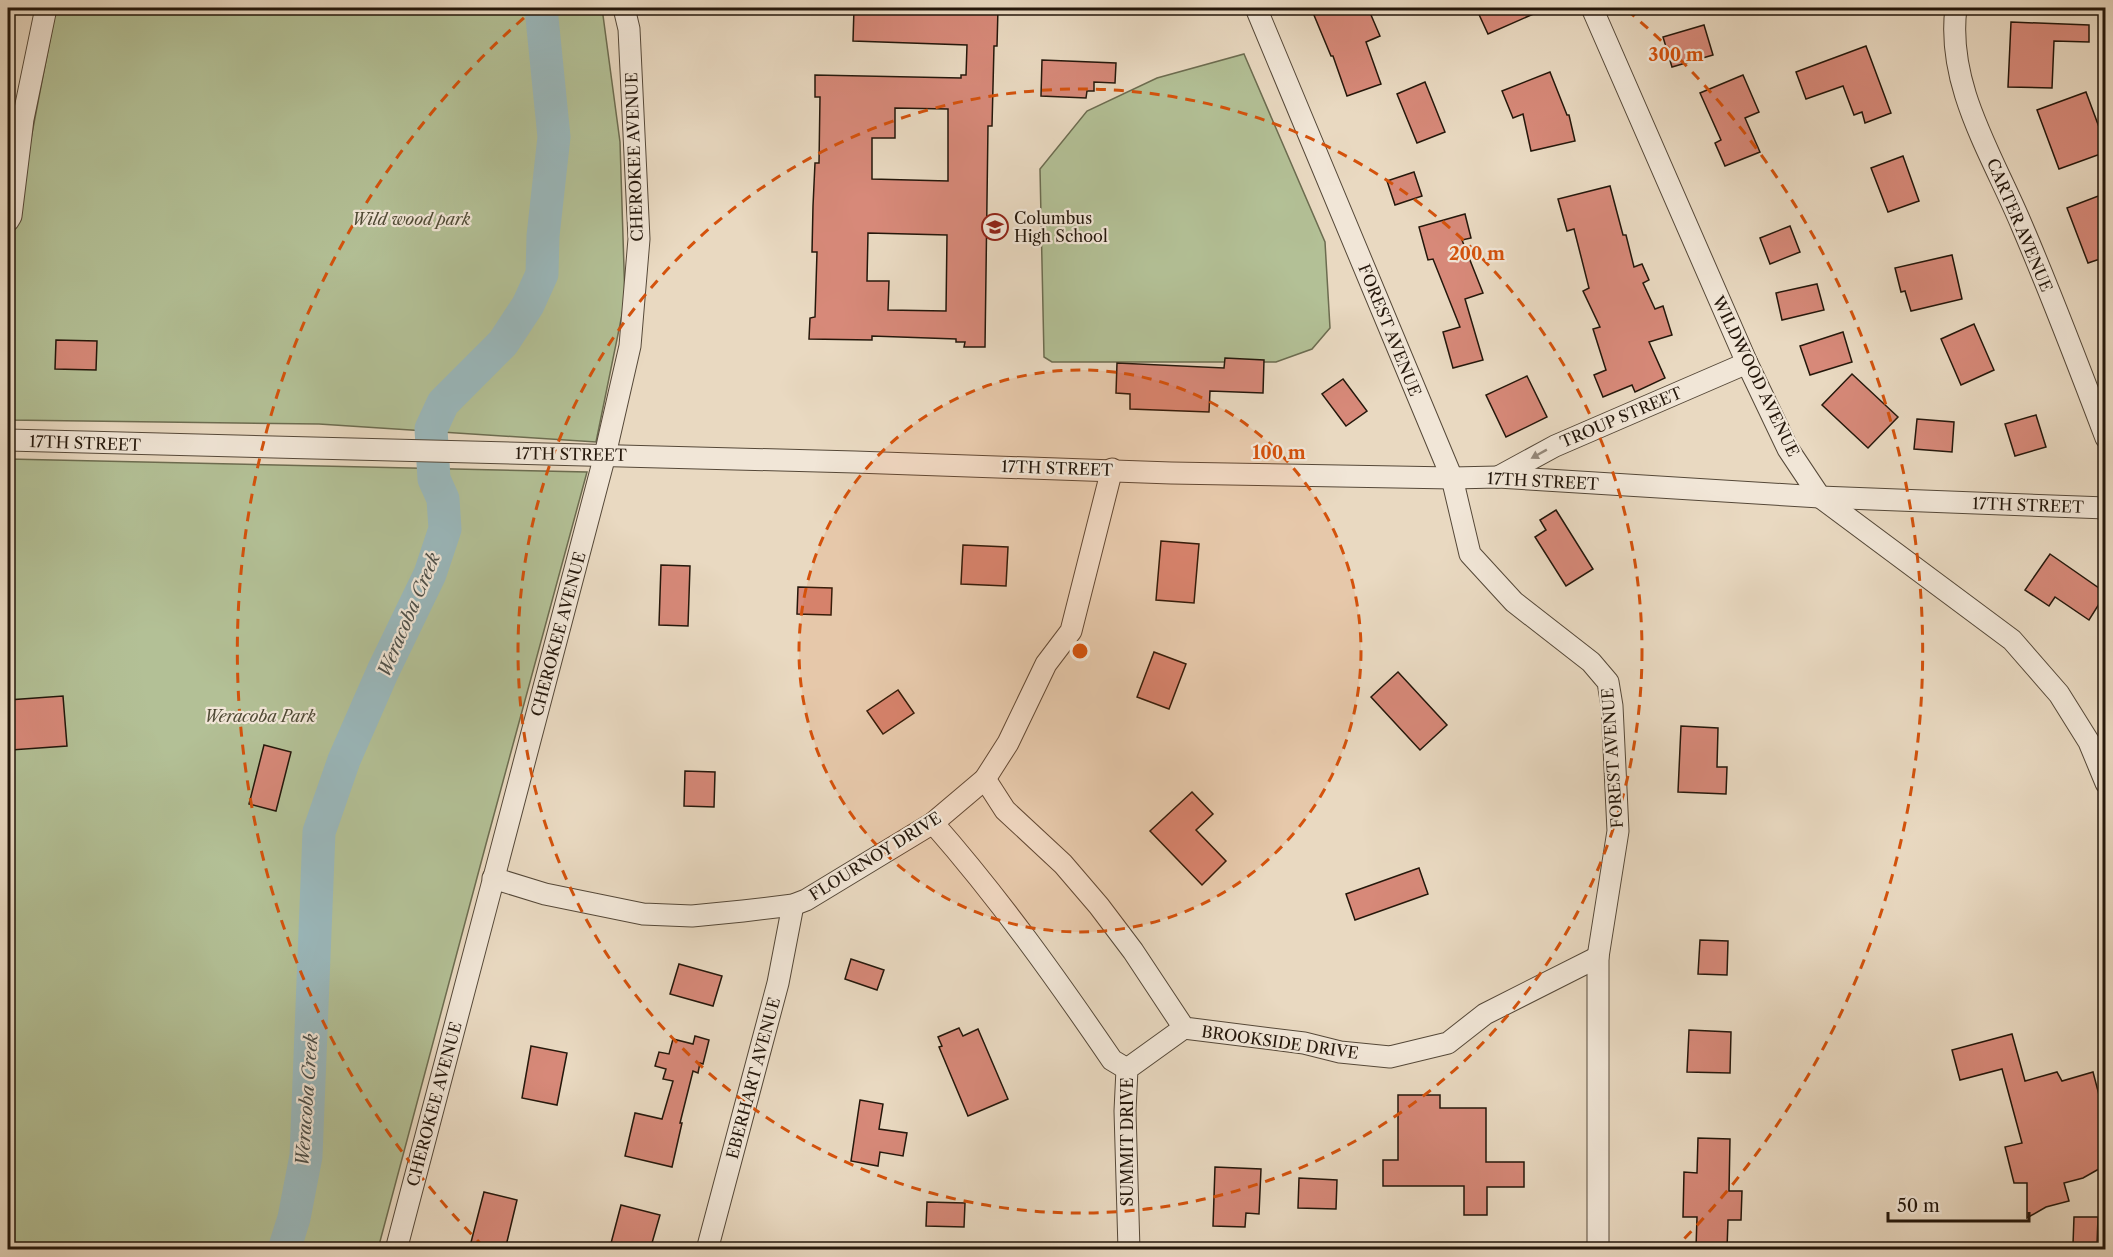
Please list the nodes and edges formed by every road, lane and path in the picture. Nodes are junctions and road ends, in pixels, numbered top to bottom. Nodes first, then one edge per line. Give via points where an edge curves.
1 (46, 8) edge
2 (624, 8) edge
3 (1256, 8) edge
4 (1592, 8) edge
5 (1956, 8) edge
6 (15, 119) edge
7 (8, 221) edge
8 (1747, 363) junction
9 (2106, 438) edge
10 (8, 440) edge
11 (605, 455) junction
12 (1112, 469) junction
13 (1498, 477) junction
14 (1452, 478) junction
15 (1820, 496) junction
16 (2106, 508) edge
17 (985, 780) junction
18 (2106, 783) edge
19 (933, 823) junction
20 (494, 878) junction
21 (793, 905) junction
22 (1598, 957) junction
23 (1184, 1028) junction
24 (1127, 1069) junction
25 (396, 1250) edge
26 (707, 1250) edge
27 (1129, 1250) edge
28 (1598, 1250) edge

1 - 6 street
2 - 11 street, CHEROKEE AVENUE via 639,239 630,346
3 - 14 street, FOREST AVENUE
4 - 8 street, WILDWOOD AVENUE
5 - 9 street, CARTER AVENUE via 1956,60 1967,103 2026,235
6 - 7 street
8 -> 13 street, TROUP STREET via 1555,446
8 - 15 street, WILDWOOD AVENUE via 1788,449
10 - 11 street, 17TH STREET
11 - 12 street, 17TH STREET
11 - 20 street, CHEROKEE AVENUE
12 - 14 street, 17TH STREET
12 - 17 street, FLOURNOY DRIVE via 1071,631 1046,664 1008,744
13 - 14 street, 17TH STREET
13 - 15 street, 17TH STREET
14 - 22 street, FOREST AVENUE via 1470,554 1514,602 1592,662 1608,682 1618,831
15 - 16 street, 17TH STREET
15 - 18 street, WILDWOOD AVENUE via 2012,640 2059,694 2089,742
17 - 19 street, FLOURNOY DRIVE
17 - 23 street, BROOKSIDE DRIVE via 1005,810 1063,864 1099,906
19 - 21 street, FLOURNOY DRIVE
19 - 24 street via 1036,950 1112,1060
20 - 21 street, FLOURNOY DRIVE via 546,894 643,914 692,916
20 - 25 street, CHEROKEE AVENUE
21 - 26 street, EBERHART AVENUE via 778,983
22 - 23 street, BROOKSIDE DRIVE via 1485,1014 1448,1043 1390,1057
22 - 28 street, FOREST AVENUE
23 - 24 street, SUMMIT DRIVE
24 - 27 street, SUMMIT DRIVE

